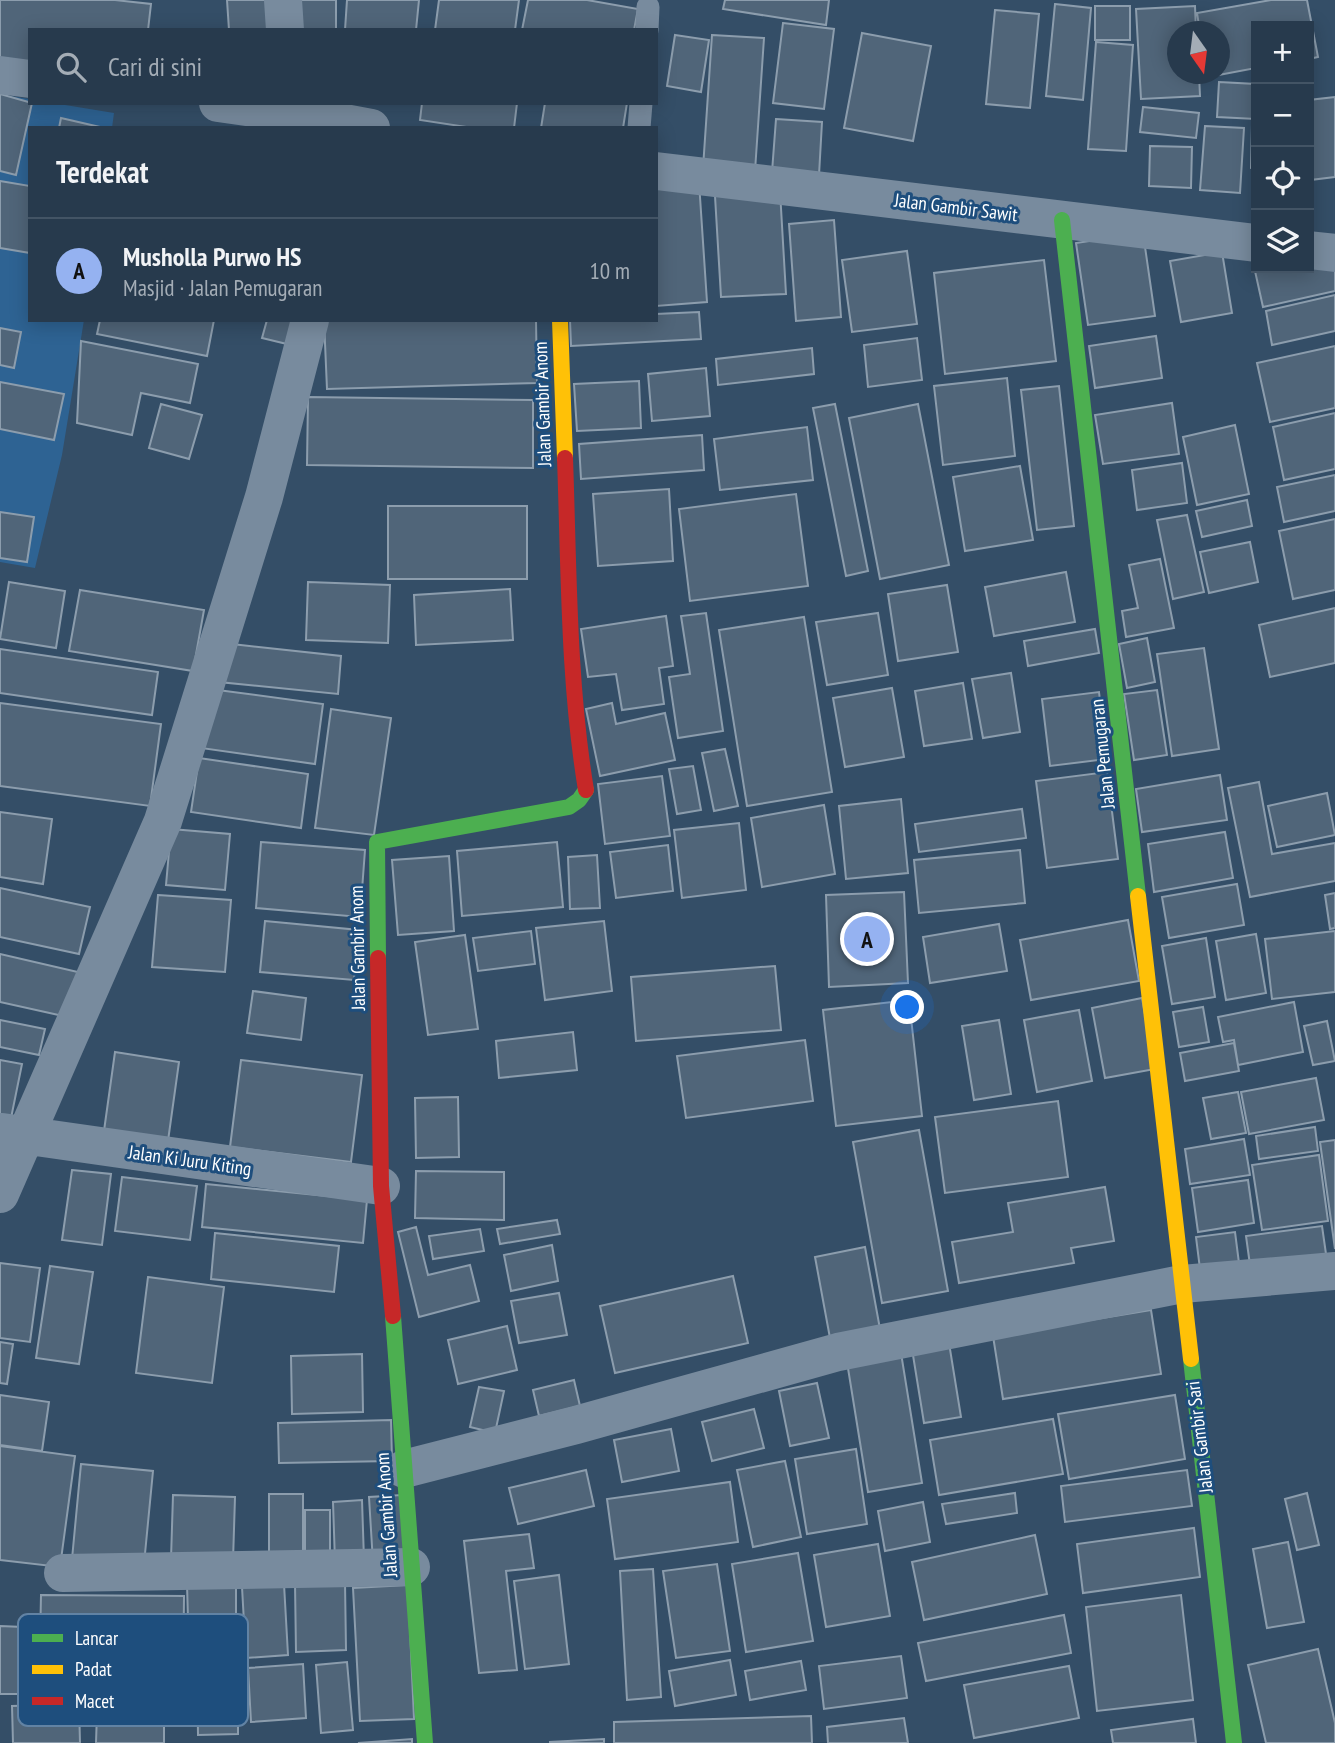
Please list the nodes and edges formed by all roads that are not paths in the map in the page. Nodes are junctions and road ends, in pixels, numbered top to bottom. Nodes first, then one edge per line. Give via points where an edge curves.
1 (283, 0) edge
2 (285, 28) edge
3 (0, 75) edge
4 (28, 79) edge
5 (247, 105) edge
6 (641, 105) edge
7 (291, 108) edge
8 (359, 126) edge
9 (639, 126) edge
10 (658, 171) edge
11 (1062, 220) junction
12 (1251, 242) edge
13 (1314, 251) edge
14 (1335, 253) edge
15 (309, 322) edge
16 (560, 322) edge
17 (13, 1134) edge
18 (381, 1186) junction
19 (0, 1194) edge
20 (1335, 1271) edge
21 (1182, 1284) junction
22 (404, 1469) junction
23 (411, 1567) junction
24 (63, 1573) dead end
25 (425, 1743) edge
26 (1234, 1743) edge

1 - 2 street
3 - 4 street
5 - 7 street
6 - 9 lane
7 - 8 street
10 - 11 street, Jalan Gambir Sawit
11 - 12 street, Jalan Gambir Sawit
11 - 21 street, Jalan Pemugaran
13 - 14 street
15 - 17 street via 264,497 163,821
16 - 18 street, Jalan Gambir Anom via 570,612 586,791 569,807 377,842
17 - 18 street, Jalan Ki Juru Kiting
17 - 19 street
18 - 22 street, Jalan Gambir Anom
20 - 21 street
21 - 22 street via 838,1352
21 - 26 street, Jalan Gambir Sari
22 - 23 street, Jalan Gambir Anom
23 - 24 street
23 - 25 street, Jalan Gambir Anom

